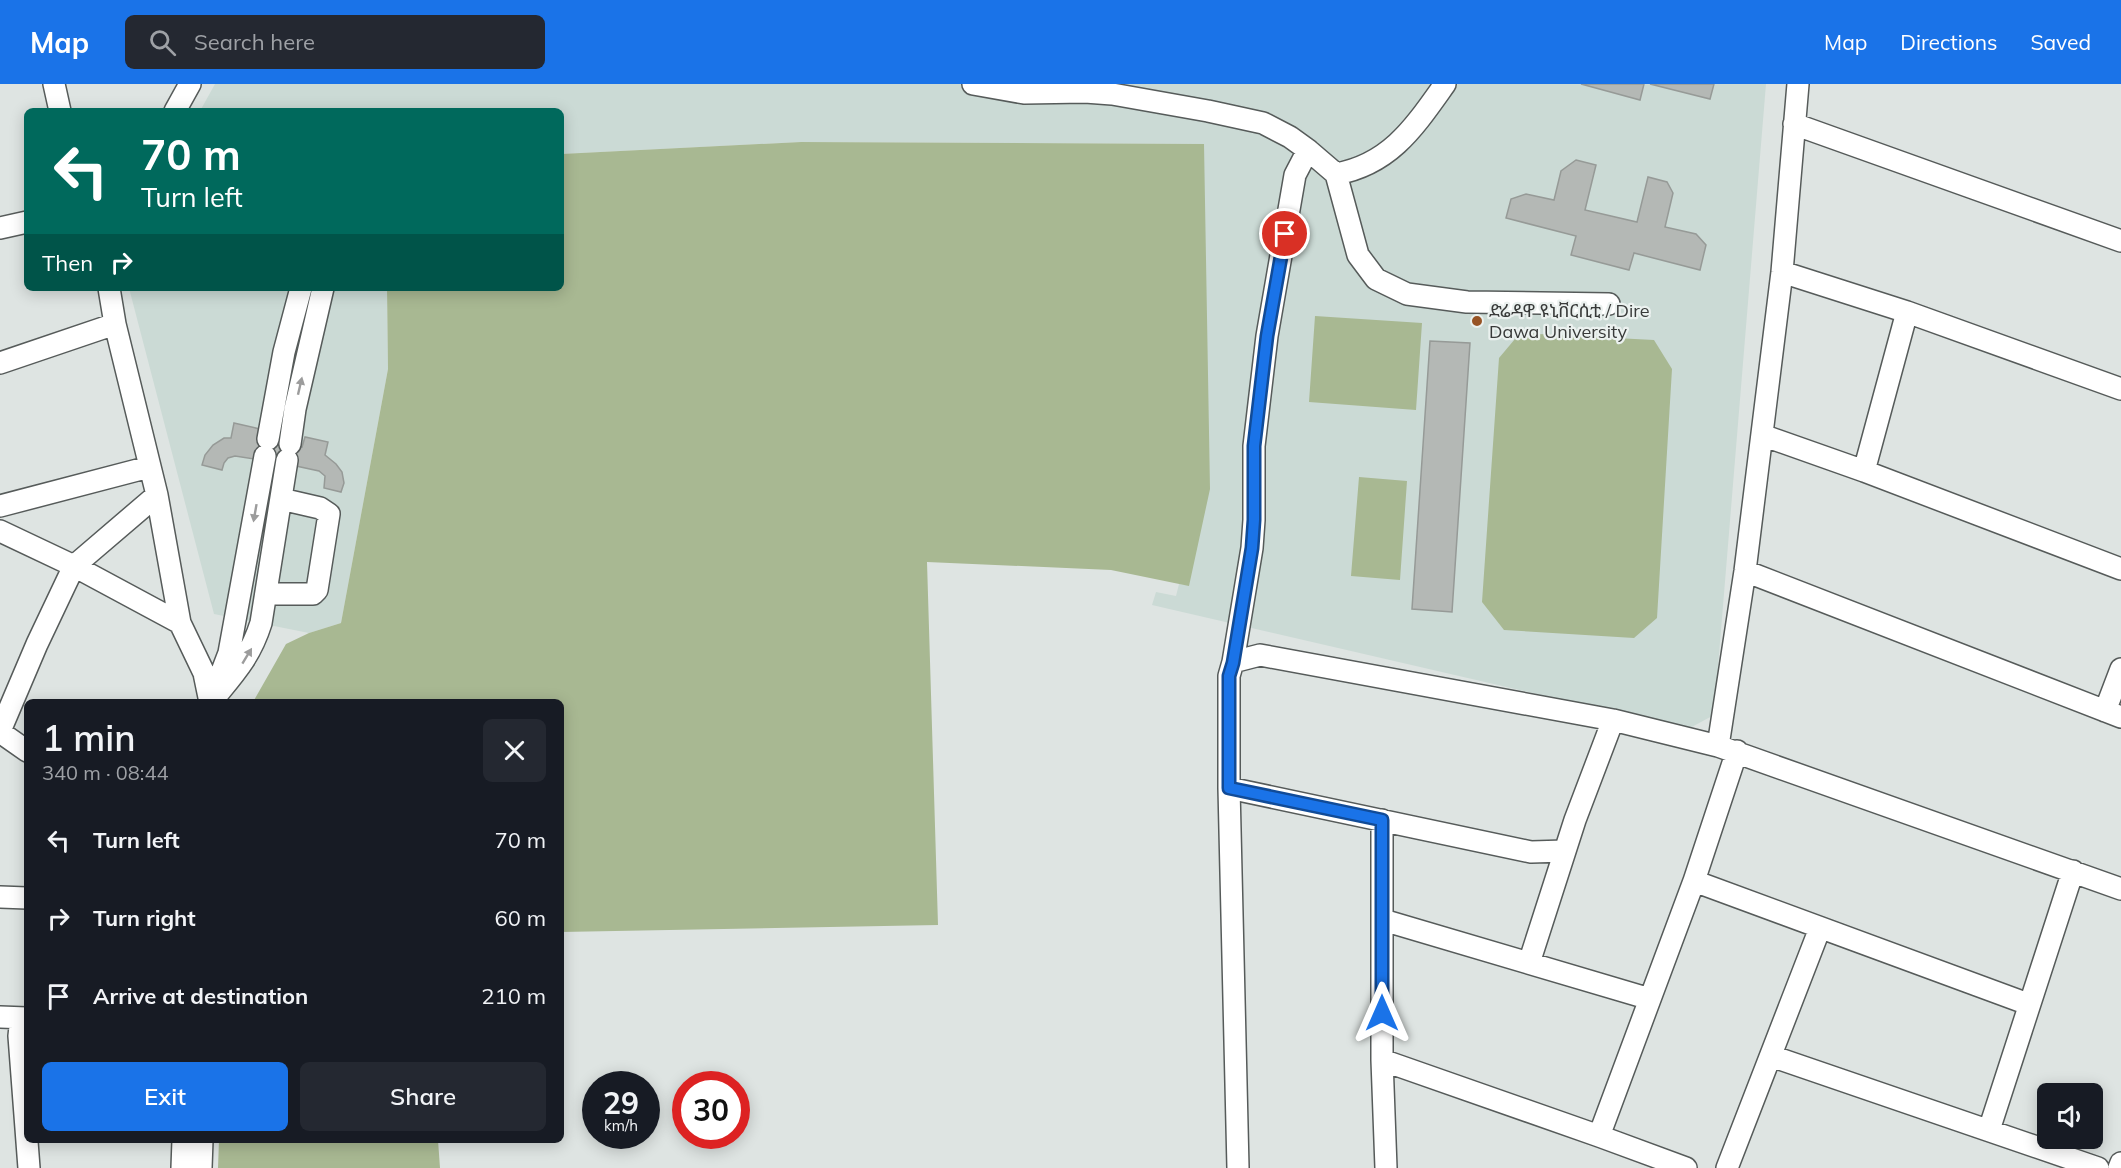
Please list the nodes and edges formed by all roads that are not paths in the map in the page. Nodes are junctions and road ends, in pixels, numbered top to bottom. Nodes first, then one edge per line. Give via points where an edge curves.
1 (54, 84) edge
2 (190, 84) edge
3 (973, 84) edge
4 (1444, 84) edge
5 (1798, 84) edge
6 (59, 108) edge
7 (177, 108) edge
8 (1794, 124) junction
9 (1308, 150) junction
10 (1336, 174) junction
11 (24, 223) edge
12 (0, 228) edge
13 (2121, 241) edge
14 (1782, 272) junction
15 (110, 291) edge
16 (300, 291) edge
17 (322, 291) edge
18 (1609, 304) dead end
19 (1907, 312) junction
20 (115, 324) junction
21 (0, 363) edge
22 (2121, 389) edge
23 (1762, 435) junction
24 (149, 467) junction
25 (1864, 471) junction
26 (157, 495) junction
27 (281, 499) junction
28 (0, 506) edge
29 (0, 531) edge
30 (74, 566) junction
31 (2121, 569) edge
32 (1745, 571) junction
33 (266, 594) junction
34 (180, 622) junction
35 (1233, 663) junction
36 (2121, 669) edge
37 (210, 699) edge
38 (212, 699) edge
39 (213, 699) edge
40 (2113, 714) edge
41 (1613, 720) junction
42 (0, 732) edge
43 (1728, 748) junction
44 (24, 749) edge
45 (1229, 788) junction
46 (1382, 820) junction
47 (1565, 851) junction
48 (2073, 871) junction
49 (1694, 881) junction
50 (2121, 889) edge
51 (0, 897) edge
52 (24, 898) edge
53 (1383, 920) junction
54 (1820, 928) junction
55 (1529, 963) junction
56 (1650, 999) junction
57 (2028, 1004) junction
58 (16, 1018) edge
59 (1771, 1056) junction
60 (1382, 1060) junction
61 (24, 1102) edge
62 (1989, 1130) junction
63 (1599, 1136) junction
64 (27, 1143) edge
65 (183, 1143) edge
66 (202, 1143) edge
67 (2121, 1163) edge
68 (29, 1168) edge
69 (182, 1168) edge
70 (201, 1168) edge
71 (1238, 1168) edge
72 (1386, 1168) edge
73 (1686, 1168) edge
74 (1727, 1168) edge
75 (2098, 1168) edge
76 (2119, 1168) edge

1 - 6 street
2 - 7 street
3 - 9 street via 1024,93 1112,94 1208,111 1263,123
4 - 10 street via 1398,145 1356,170
5 - 8 street
8 - 13 street
8 - 14 street
9 - 10 street
9 - 35 street via 1295,175 1267,336 1254,446 1252,548
10 - 18 street via 1358,255 1376,279 1407,294 1467,302
11 - 12 street
14 - 19 street
14 - 23 street
15 - 20 street
16 -> 38 street via 284,352 229,653
27 -> 17 street via 295,409
19 - 22 street
19 - 25 street
20 - 21 street
20 - 24 street
23 - 25 street
23 - 32 street
24 - 26 street
24 - 28 street
25 - 31 street
26 - 30 street
26 - 34 street
27 - 33 street
27 - 33 street via 320,508 328,514 317,590 313,594
29 - 30 street
30 - 34 street
30 - 42 street
32 - 40 street
32 - 43 street
39 -> 33 street via 245,661 255,642
34 - 37 street via 200,660
35 - 41 street via 1260,655
35 - 45 street via 1229,676
36 - 40 street
41 - 43 street
41 - 47 street
42 - 44 street
43 - 48 street
43 - 49 street
45 - 46 street
45 - 71 street
46 - 47 street via 1531,852
46 - 53 street
47 - 55 street
48 - 50 street
48 - 57 street
49 - 54 street
49 - 56 street
51 - 52 street
53 - 55 street
53 - 60 street
54 - 57 street
54 - 59 street
55 - 56 street
56 - 63 street
57 - 62 street
58 - 61 street
59 - 62 street
59 - 74 street
60 - 63 street
60 - 72 street
62 - 75 street
63 - 73 street
64 - 68 street
65 - 69 street
66 - 70 street
67 - 76 street

